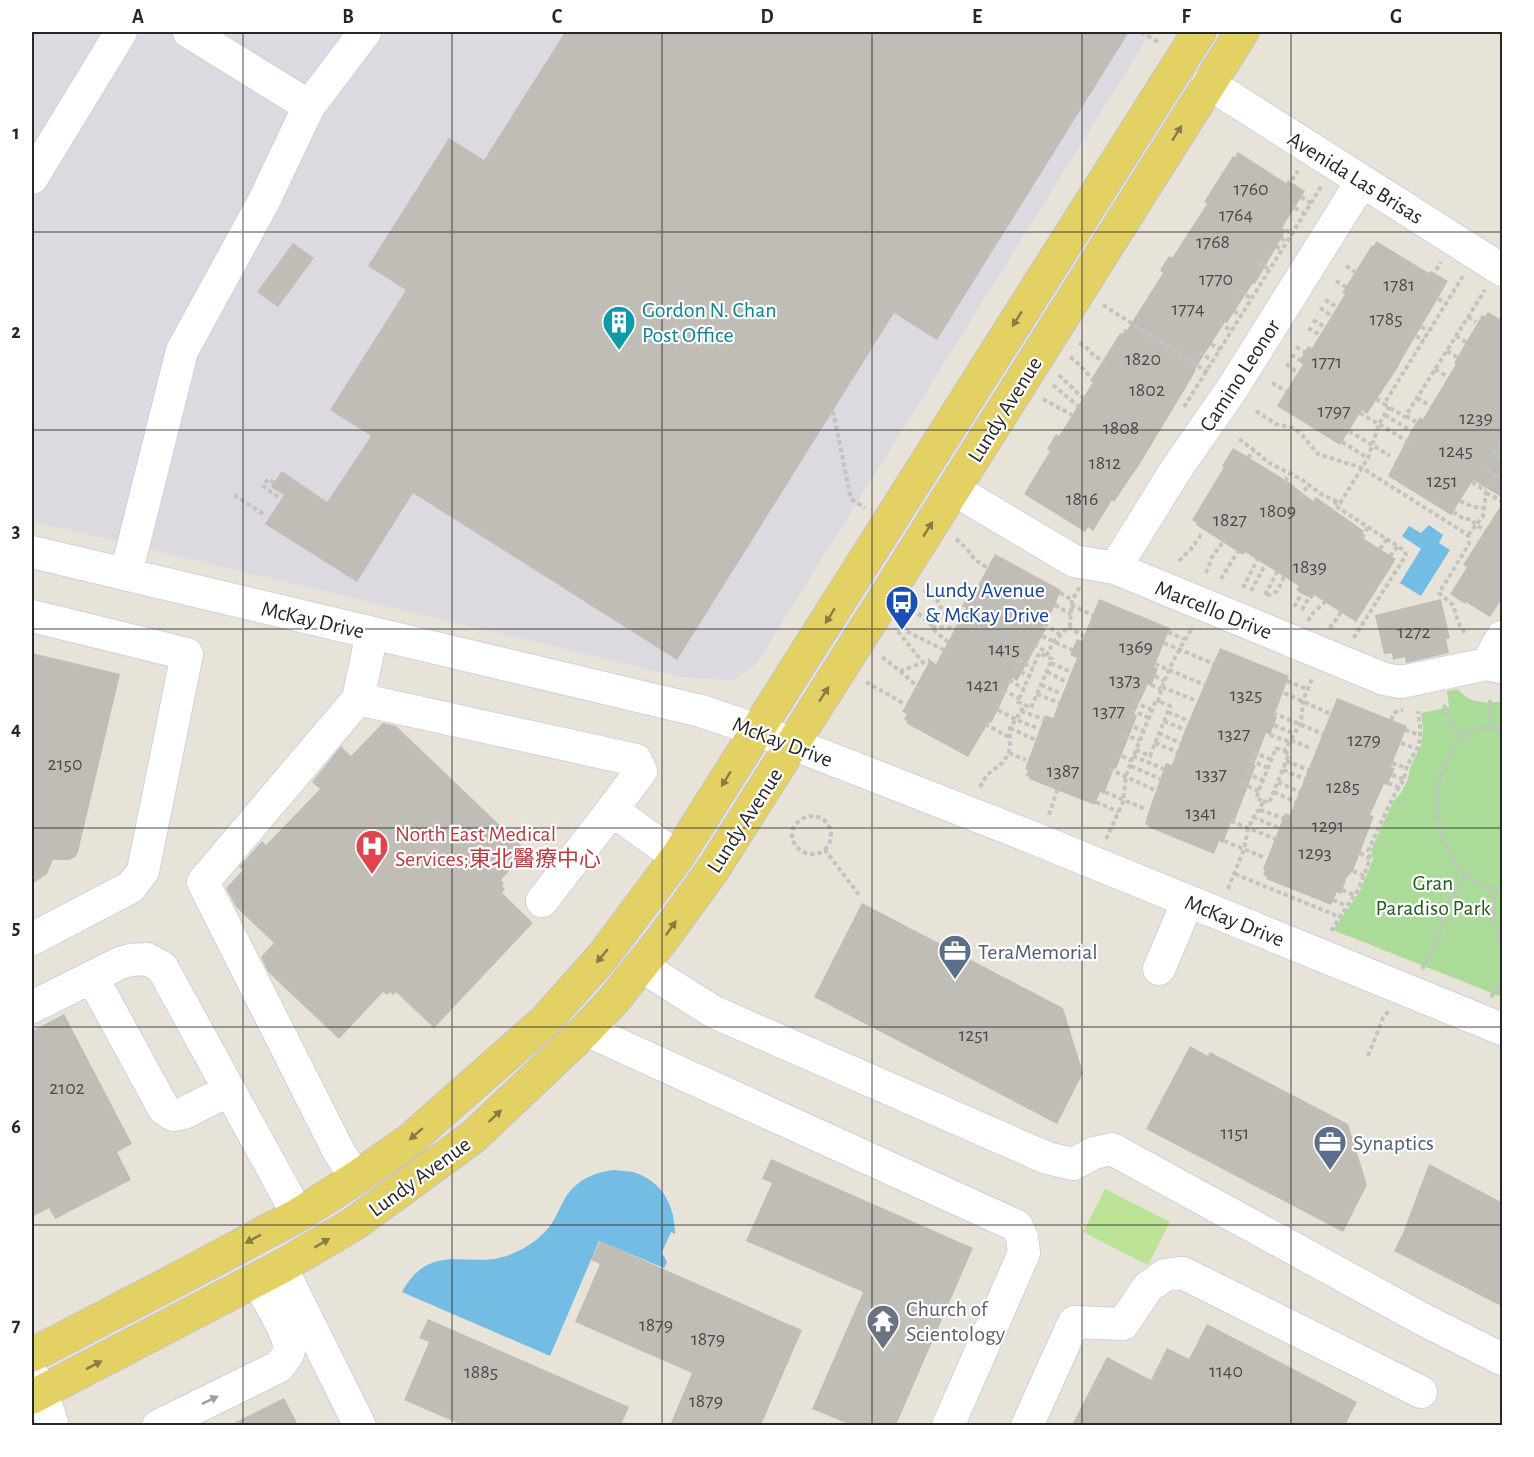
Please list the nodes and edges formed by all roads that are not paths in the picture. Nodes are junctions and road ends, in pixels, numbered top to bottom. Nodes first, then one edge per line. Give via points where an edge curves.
1 (122, 32) edge
2 (189, 32) edge
3 (365, 32) edge
4 (1199, 32) edge
5 (1242, 32) edge
6 (1208, 83) junction
7 (309, 106) junction
8 (1152, 106) junction
9 (32, 178) edge
10 (1362, 181) junction
11 (1495, 277) edge
12 (1067, 344) junction
13 (954, 489) junction
14 (32, 552) edge
15 (1114, 568) junction
16 (126, 574) junction
17 (32, 616) edge
18 (372, 633) junction
19 (1503, 637) edge
20 (1495, 666) edge
21 (358, 699) junction
22 (757, 729) junction
23 (793, 743) junction
24 (612, 810) junction
25 (677, 857) junction
26 (542, 901) dead end
27 (1188, 901) junction
28 (32, 939) edge
29 (641, 966) junction
30 (1159, 969) dead end
31 (92, 977) junction
32 (32, 1007) edge
33 (1503, 1029) edge
34 (586, 1030) junction
35 (229, 1090) junction
36 (357, 1178) junction
37 (298, 1215) junction
38 (269, 1273) junction
39 (32, 1355) edge
40 (1503, 1359) edge
41 (35, 1387) edge
42 (1421, 1392) dead end
43 (54, 1425) edge
44 (158, 1425) edge
45 (360, 1425) edge
46 (948, 1425) edge
47 (1027, 1425) edge

1 - 9 street
2 - 7 street
3 - 7 street
4 - 8 main road, Lundy Avenue
5 - 6 main road, Lundy Avenue
6 - 10 street, Avenida Las Brisas
12 -> 6 main road, Lundy Avenue
7 - 16 street via 264,201 182,351
8 - 12 main road via 1146,148 1053,303
8 -> 22 main road, Lundy Avenue
10 - 11 street, Avenida Las Brisas
10 - 15 street, Camino Leonor
12 - 13 main road, Lundy Avenue
13 - 15 street, Marcello Drive via 1074,561
23 -> 13 main road, Lundy Avenue
14 - 16 street, McKay Drive
15 - 20 street, Marcello Drive via 1324,641 1384,679 1401,682
16 - 18 street, McKay Drive
17 - 28 street via 187,654 143,872 131,887
18 - 21 street
18 - 22 street, McKay Drive via 701,711
19 - 20 street
21 - 24 street via 636,760 641,771
21 - 36 street via 203,882 339,1152
22 - 23 street, McKay Drive
22 -> 25 main road, Lundy Avenue
23 - 27 street, McKay Drive
29 -> 23 main road, Lundy Avenue via 712,871
24 - 25 street
24 - 26 street
25 -> 36 main road, Lundy Avenue via 603,956 546,1020 410,1140
27 - 30 street
27 - 33 street, McKay Drive via 1412,978
29 - 34 main road, Lundy Avenue
29 - 40 street via 714,1012 1047,1158 1073,1164 1112,1149 1424,1320
31 - 32 street
31 - 35 street via 131,960 147,959 162,968
31 - 35 street via 164,1109 173,1115 184,1113
38 -> 34 main road, Lundy Avenue via 354,1224 472,1137
34 - 46 street via 1017,1226 1023,1253
35 - 37 street
36 - 37 main road, Lundy Avenue
37 -> 39 main road, Lundy Avenue
41 -> 38 main road, Lundy Avenue
44 -> 38 street via 287,1358 289,1346
38 - 45 street
41 - 43 street
42 - 47 street via 1183,1273 1165,1275 1148,1287 1123,1324 1074,1322

